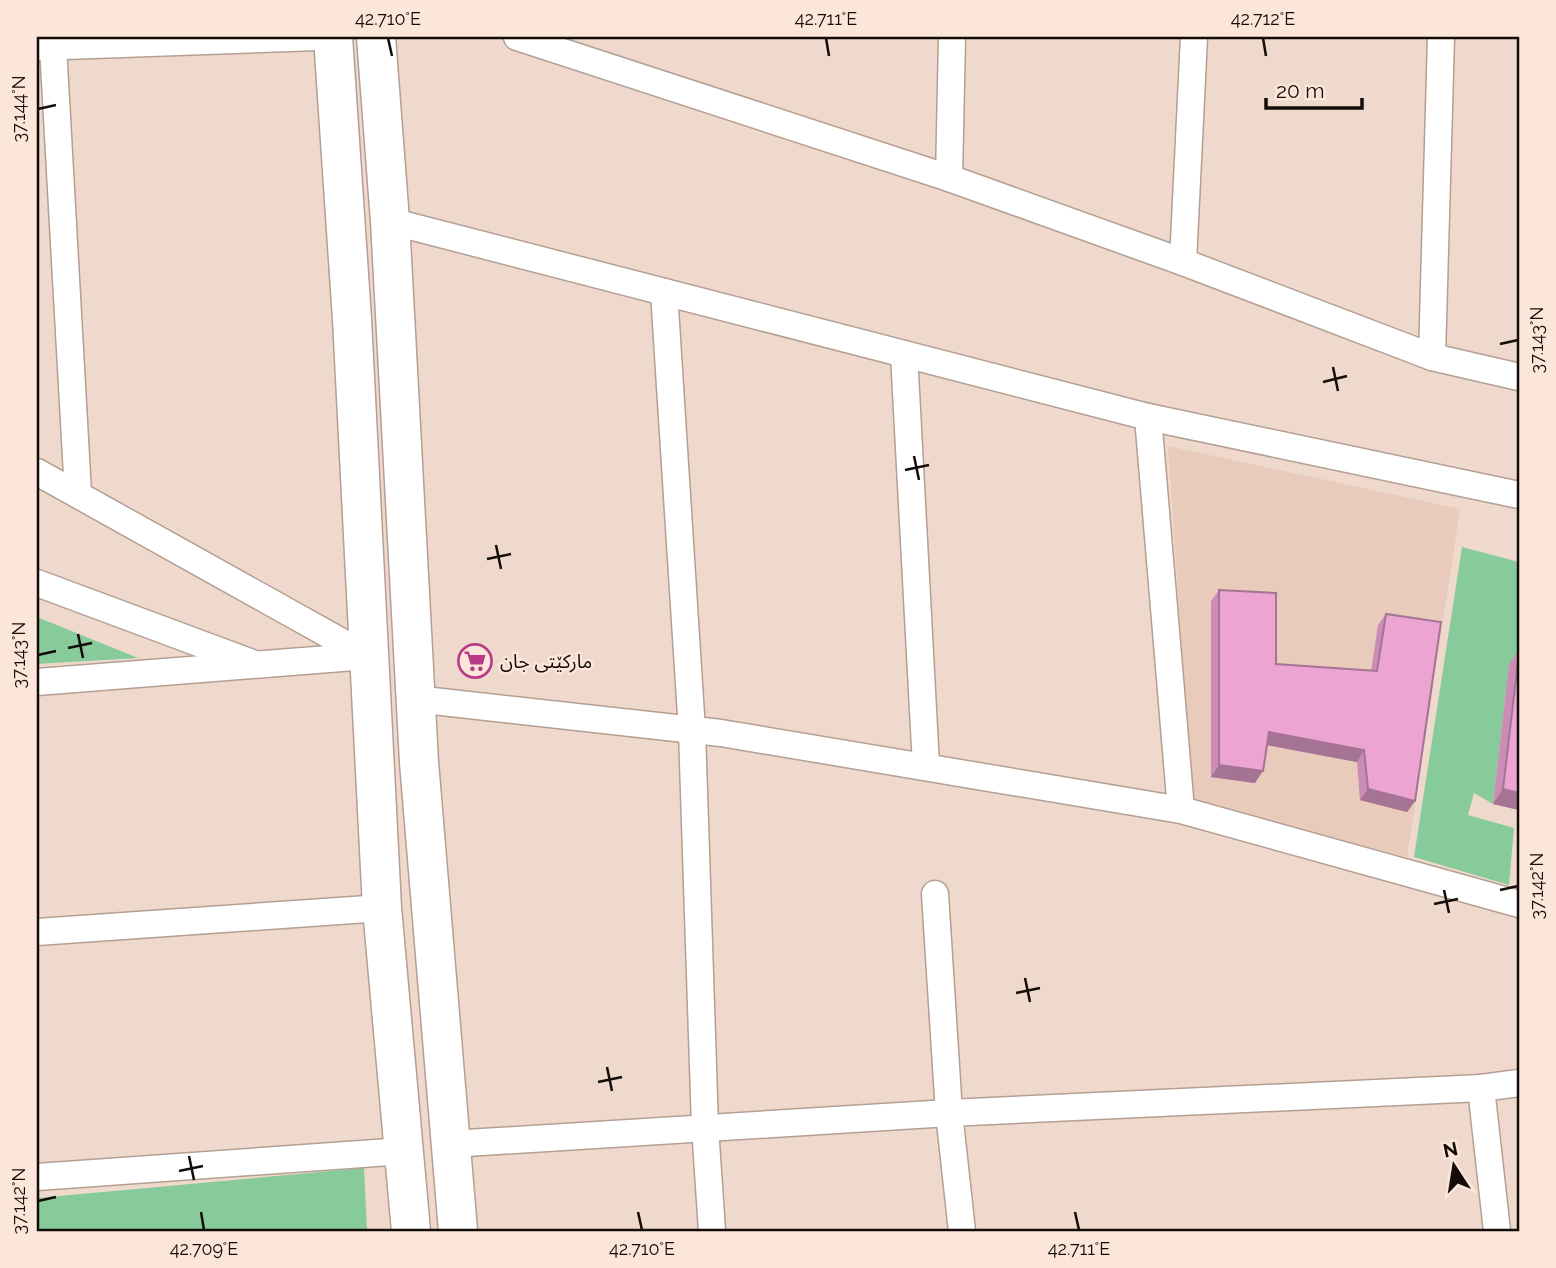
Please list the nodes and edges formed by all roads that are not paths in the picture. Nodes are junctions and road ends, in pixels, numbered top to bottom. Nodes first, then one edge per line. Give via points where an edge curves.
1 (317, 37) edge
2 (333, 37) edge
3 (376, 37) edge
4 (517, 37) edge
5 (952, 37) edge
6 (1194, 37) edge
7 (1441, 37) edge
8 (45, 47) edge
9 (949, 178) junction
10 (390, 221) junction
11 (1182, 262) junction
12 (664, 292) junction
13 (905, 354) junction
14 (1432, 357) junction
15 (1519, 377) edge
16 (1148, 417) junction
17 (37, 472) edge
18 (78, 493) junction
19 (1519, 495) edge
20 (37, 583) edge
21 (367, 656) junction
22 (260, 666) junction
23 (37, 682) edge
24 (415, 699) junction
25 (692, 731) junction
26 (926, 766) junction
27 (1181, 810) junction
28 (377, 821) junction
29 (424, 825) junction
30 (430, 890) junction
31 (935, 894) dead end
32 (381, 897) junction
33 (1519, 904) edge
34 (37, 932) edge
35 (1519, 1083) edge
36 (1481, 1088) junction
37 (949, 1113) junction
38 (705, 1127) junction
39 (451, 1144) junction
40 (404, 1151) junction
41 (37, 1177) edge
42 (411, 1231) edge
43 (458, 1231) edge
44 (712, 1231) edge
45 (962, 1231) edge
46 (1497, 1231) edge

1 - 8 street
2 - 21 main road via 352,319
3 - 10 main road
4 - 9 street
5 - 9 street
6 - 11 street
7 - 14 street
8 - 18 street
9 - 11 street
10 - 12 street
10 - 24 main road
11 - 14 street
12 - 13 street
12 - 25 street
13 - 16 street
13 - 26 street
14 - 15 street
16 - 19 street
16 - 27 street
17 - 18 street
18 - 21 street
20 - 22 street
21 - 22 street
21 - 28 main road
22 - 23 street
24 - 25 street
24 - 29 main road
25 - 26 street
25 - 38 street
26 - 27 street
27 - 33 street
28 - 29 main road via 387,834 404,838
28 - 32 main road
29 - 30 main road
30 - 32 main road via 413,874 401,873 390,877
30 - 39 main road
31 - 37 street
32 - 34 street
32 - 40 main road
35 - 36 street
36 - 37 street
36 - 46 street
37 - 38 street
37 - 45 street
38 - 39 street
38 - 44 street
39 - 43 main road
40 - 41 street
40 - 42 main road

